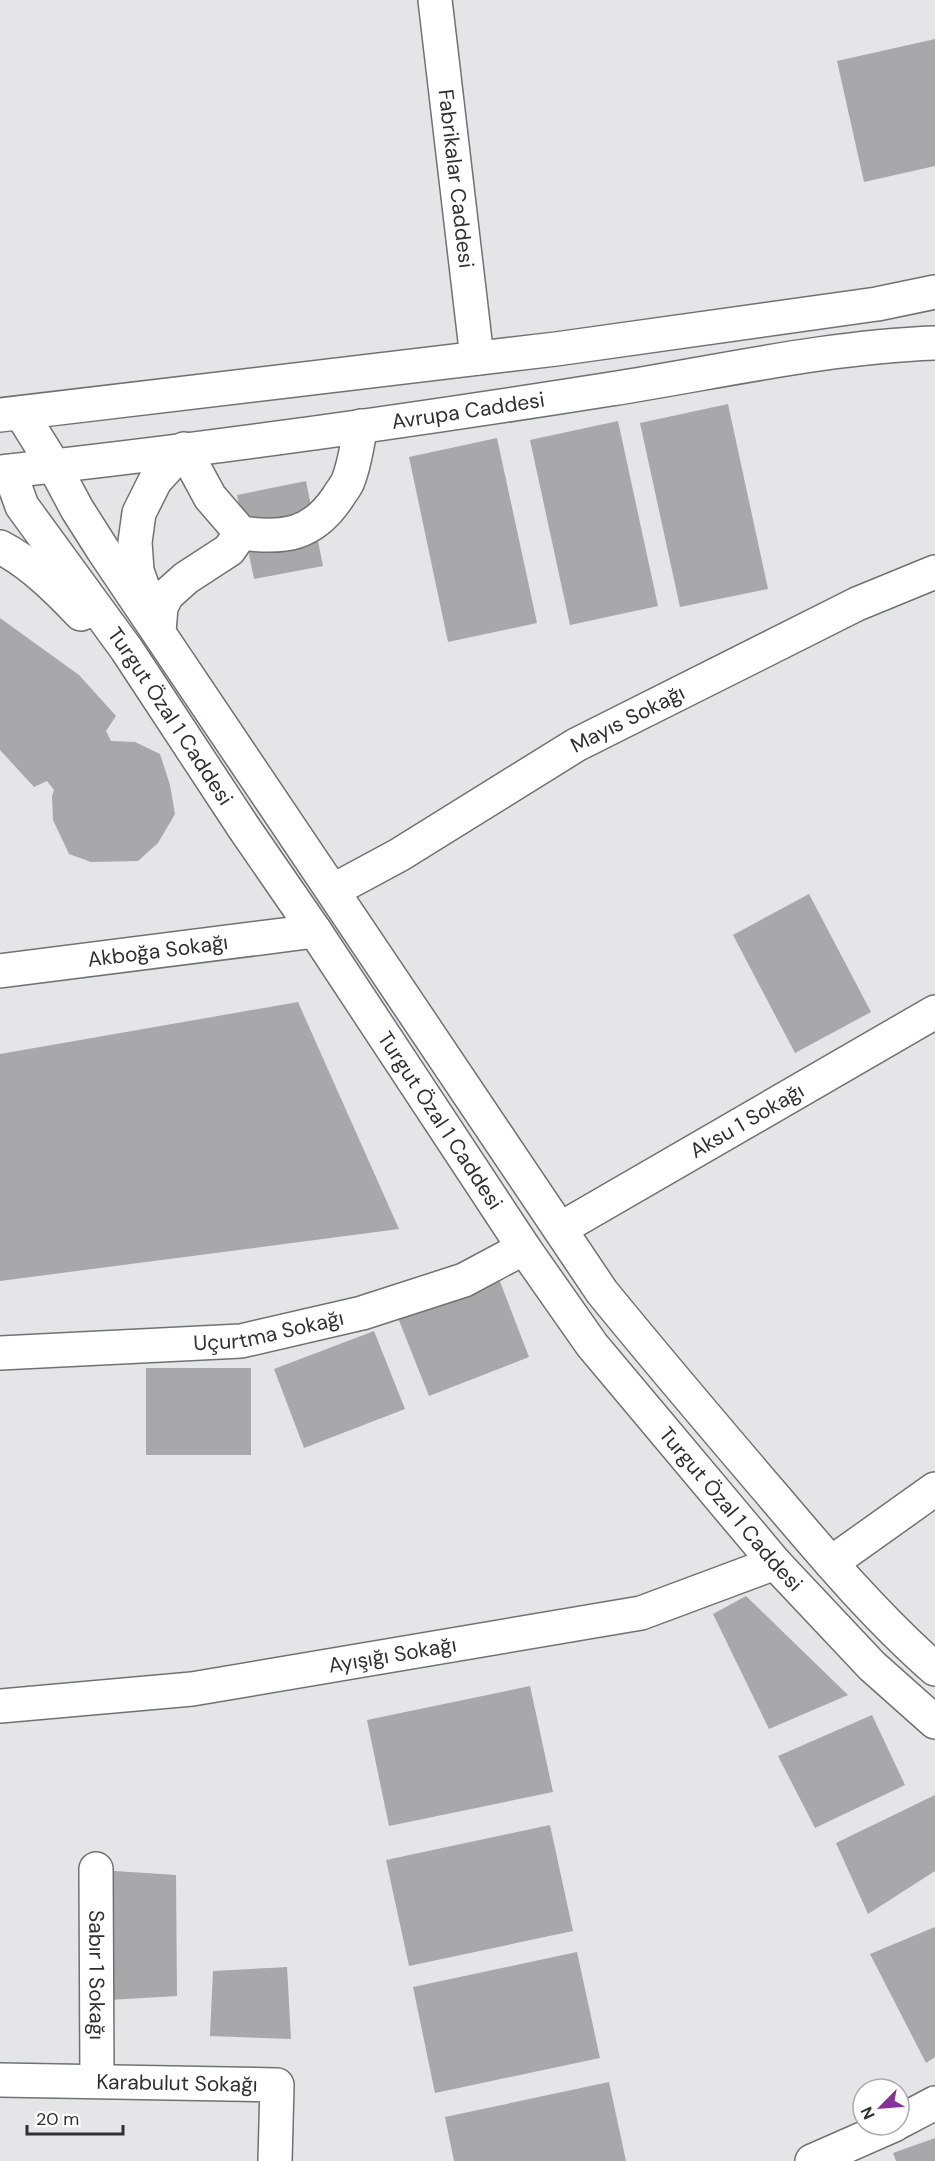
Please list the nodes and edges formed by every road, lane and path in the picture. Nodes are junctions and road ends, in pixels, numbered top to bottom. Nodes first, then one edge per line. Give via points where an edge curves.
1 (435, 0) edge
2 (935, 292) edge
3 (935, 343) edge
4 (477, 358) junction
5 (10, 414) edge
6 (361, 426) junction
7 (184, 449) junction
8 (54, 466) junction
9 (6, 471) edge
10 (240, 533) junction
11 (0, 547) edge
12 (935, 572) edge
13 (159, 631) junction
14 (127, 650) junction
15 (334, 890) junction
16 (315, 931) junction
17 (0, 971) edge
18 (935, 1012) edge
19 (560, 1229) junction
20 (524, 1248) junction
21 (0, 1353) edge
22 (935, 1490) edge
23 (775, 1563) junction
24 (831, 1563) junction
25 (935, 1669) edge
26 (0, 1706) edge
27 (935, 1722) edge
28 (96, 1869) dead end
29 (0, 2080) edge
30 (98, 2082) junction
31 (935, 2103) edge
32 (911, 2116) edge
33 (867, 2137) edge
34 (275, 2161) edge
35 (812, 2161) edge

1 - 4 street, Fabrikalar Caddesi
2 - 4 street via 877,304
3 - 6 street, Avrupa Caddesi via 840,351
4 - 5 street
5 - 8 street, Turgut Özal 1 Caddesi
5 - 9 street, Turgut Özal 1 Caddesi via 14,425
6 - 7 street, Avrupa Caddesi
6 - 10 street via 348,481 314,524 273,536
7 - 8 street, Avrupa Caddesi
7 - 10 street via 210,497
7 - 13 street via 155,481 139,513 135,542 137,571
8 - 9 street, Avrupa Caddesi
8 - 13 street, Turgut Özal 1 Caddesi via 103,550
9 - 14 street, Turgut Özal 1 Caddesi via 22,506
10 - 13 street via 229,550 167,595 161,607
11 - 14 street via 57,588 105,639
12 - 15 street, Mayıs Sokağı via 858,604 576,745 399,855
13 - 15 street, Turgut Özal 1 Caddesi
14 - 16 street, Turgut Özal 1 Caddesi
15 - 19 street, Turgut Özal 1 Caddesi
16 - 17 street, Akboğa Sokağı
16 - 20 street, Turgut Özal 1 Caddesi
18 - 19 street, Aksu 1 Sokağı
19 - 24 street, Turgut Özal 1 Caddesi via 602,1292
20 - 21 street, Uçurtma Sokağı via 464,1280 362,1313 241,1341
20 - 23 street, Turgut Özal 1 Caddesi via 592,1345
22 - 24 street
23 - 26 street, Ayışığı Sokağı via 641,1613 192,1689
23 - 27 street, Turgut Özal 1 Caddesi via 872,1666
24 - 25 street, Turgut Özal 1 Caddesi
28 - 30 street, Sabır 1 Sokağı
29 - 30 street, Karabulut Sokağı
30 - 34 street, Karabulut Sokağı via 277,2085
31 - 32 street
33 - 35 street

